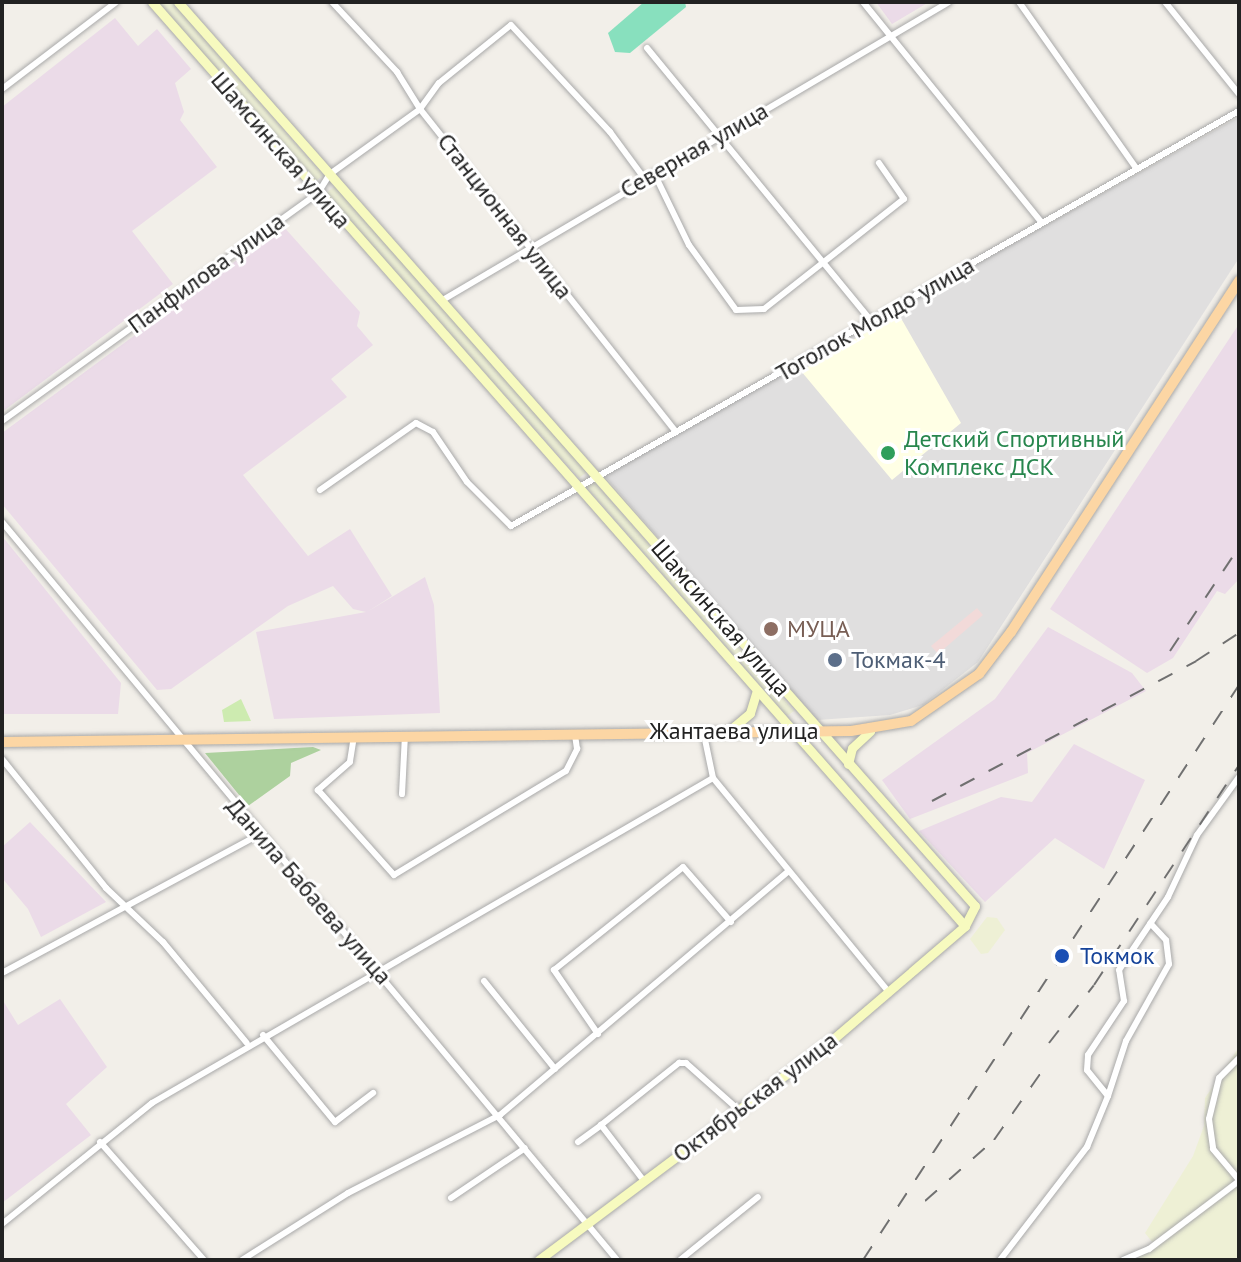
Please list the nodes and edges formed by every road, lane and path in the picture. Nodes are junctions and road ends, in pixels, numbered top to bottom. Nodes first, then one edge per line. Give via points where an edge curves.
1 (116, 2) edge
2 (152, 2) edge
3 (178, 2) edge
4 (332, 2) edge
5 (863, 2) edge
6 (949, 2) edge
7 (1019, 2) edge
8 (1165, 2) edge
9 (890, 38) junction
10 (647, 48) dead end
11 (2, 89) edge
12 (1239, 94) edge
13 (420, 109) junction
14 (1239, 111) edge
15 (720, 136) junction
16 (879, 163) dead end
17 (1137, 169) junction
18 (654, 173) junction
19 (330, 174) junction
20 (644, 178) junction
21 (318, 193) junction
22 (1042, 223) junction
23 (530, 248) junction
24 (825, 264) junction
25 (1239, 281) edge
26 (441, 301) junction
27 (871, 321) junction
28 (2, 421) edge
29 (676, 432) junction
30 (597, 477) junction
31 (579, 488) junction
32 (320, 490) dead end
33 (2, 522) edge
34 (757, 690) junction
35 (703, 730) junction
36 (730, 730) junction
37 (794, 731) junction
38 (818, 731) junction
39 (870, 731) junction
40 (575, 733) junction
41 (405, 735) junction
42 (354, 736) junction
43 (181, 739) junction
44 (2, 742) edge
45 (2, 759) edge
46 (848, 764) junction
47 (1239, 777) edge
48 (713, 778) junction
49 (402, 794) dead end
50 (258, 835) junction
51 (788, 872) junction
52 (125, 905) junction
53 (731, 922) junction
54 (1150, 923) junction
55 (965, 926) junction
56 (2, 973) edge
57 (382, 973) junction
58 (484, 981) dead end
59 (888, 991) junction
60 (598, 1034) junction
61 (263, 1035) junction
62 (247, 1043) junction
63 (1239, 1058) edge
64 (555, 1069) junction
65 (373, 1093) dead end
66 (1108, 1096) junction
67 (739, 1110) junction
68 (500, 1115) junction
69 (601, 1125) junction
70 (100, 1142) junction
71 (578, 1142) dead end
72 (525, 1148) junction
73 (644, 1181) junction
74 (1239, 1181) edge
75 (758, 1197) dead end
76 (451, 1198) dead end
77 (2, 1224) edge
78 (586, 1224) junction
79 (204, 1260) edge
80 (242, 1260) edge
81 (539, 1260) edge
82 (617, 1260) edge
83 (680, 1260) edge
84 (1000, 1260) edge
85 (1123, 1260) edge

1 - 11 street
2 - 21 main road, Шамсинская улица
3 - 19 main road, Шамсинская улица
4 - 13 street, Станционная улица via 397,72
5 - 9 street
6 - 9 street, Северная улица
7 - 17 street
8 - 12 street
9 - 15 street, Северная улица
9 - 22 street
10 - 15 street
13 - 19 street, Панфилова улица
13 - 20 street, Панфилова улица via 439,83 511,25 610,132
13 - 23 street, Станционная улица
14 - 17 street, Тоголок Молдо улица
15 - 18 street, Северная улица
15 - 24 street
16 - 24 street via 904,199
17 - 22 street, Тоголок Молдо улица
18 - 20 street, Северная улица
18 - 24 street via 689,245 736,310 764,309
19 - 21 street, Панфилова улица
19 - 26 main road, Шамсинская улица
20 - 23 street, Северная улица
21 - 28 street, Панфилова улица
21 - 31 main road, Шамсинская улица
22 - 27 street, Тоголок Молдо улица
23 - 26 street, Северная улица
23 - 29 street, Станционная улица
24 - 27 street
25 - 39 main road, Жантаева улица via 1053,570 979,674 925,714
26 - 30 main road, Шамсинская улица
27 - 29 street, Тоголок Молдо улица
29 - 30 street, Тоголок Молдо улица
30 - 31 street, Тоголок Молдо улица
30 - 38 main road, Шамсинская улица
31 - 32 street, Тоголок Молдо улица via 511,526 467,482 433,432 416,423
31 - 34 main road, Шамсинская улица
33 - 43 street, Данила Бабаева улица
34 - 36 main road via 750,713
34 - 37 main road, Шамсинская улица
35 - 36 main road, Жантаева улица
35 - 40 main road, Жантаева улица
35 - 48 street
36 - 37 main road, Жантаева улица
37 - 38 main road, Жантаева улица
37 - 55 main road, Шамсинская улица
38 - 39 main road, Жантаева улица
38 - 46 main road, Шамсинская улица
39 - 46 main road via 852,748
40 - 41 main road, Жантаева улица
40 - 42 street via 577,749 566,771 394,875 318,790 350,762
41 - 42 main road, Жантаева улица
41 - 49 street
42 - 43 main road, Жантаева улица
43 - 44 main road, Жантаева улица
43 - 50 street, Данила Бабаева улица
45 - 52 street
46 - 55 main road, Шамсинская улица via 975,906
47 - 54 street via 1197,835
48 - 51 street
48 - 57 street
50 - 52 street
50 - 57 street, Данила Бабаева улица
51 - 53 street
51 - 59 street
52 - 56 street
52 - 62 street
53 - 60 street
53 - 60 street via 683,867 554,970
54 - 66 street via 1166,940 1169,964 1126,1041
54 - 66 street via 1119,970 1124,1001 1088,1055 1087,1070
55 - 59 main road, Октябрьская улица
57 - 61 street
57 - 68 street, Данила Бабаева улица
58 - 64 street
59 - 67 main road, Октябрьская улица
60 - 64 street
61 - 62 street
61 - 65 street via 335,1122
62 - 70 street
63 - 74 street via 1219,1078 1209,1119 1213,1149
64 - 68 street
66 - 84 street via 1087,1147
67 - 69 street via 682,1062
67 - 73 main road, Октябрьская улица
68 - 72 street, Данила Бабаева улица
68 - 80 street via 348,1193
69 - 71 street
69 - 73 street
70 - 77 street
70 - 79 street
72 - 76 street
72 - 78 street, Данила Бабаева улица
73 - 78 main road, Октябрьская улица
74 - 85 street via 1149,1249
75 - 83 street
78 - 81 main road, Октябрьская улица
78 - 82 street, Данила Бабаева улица

